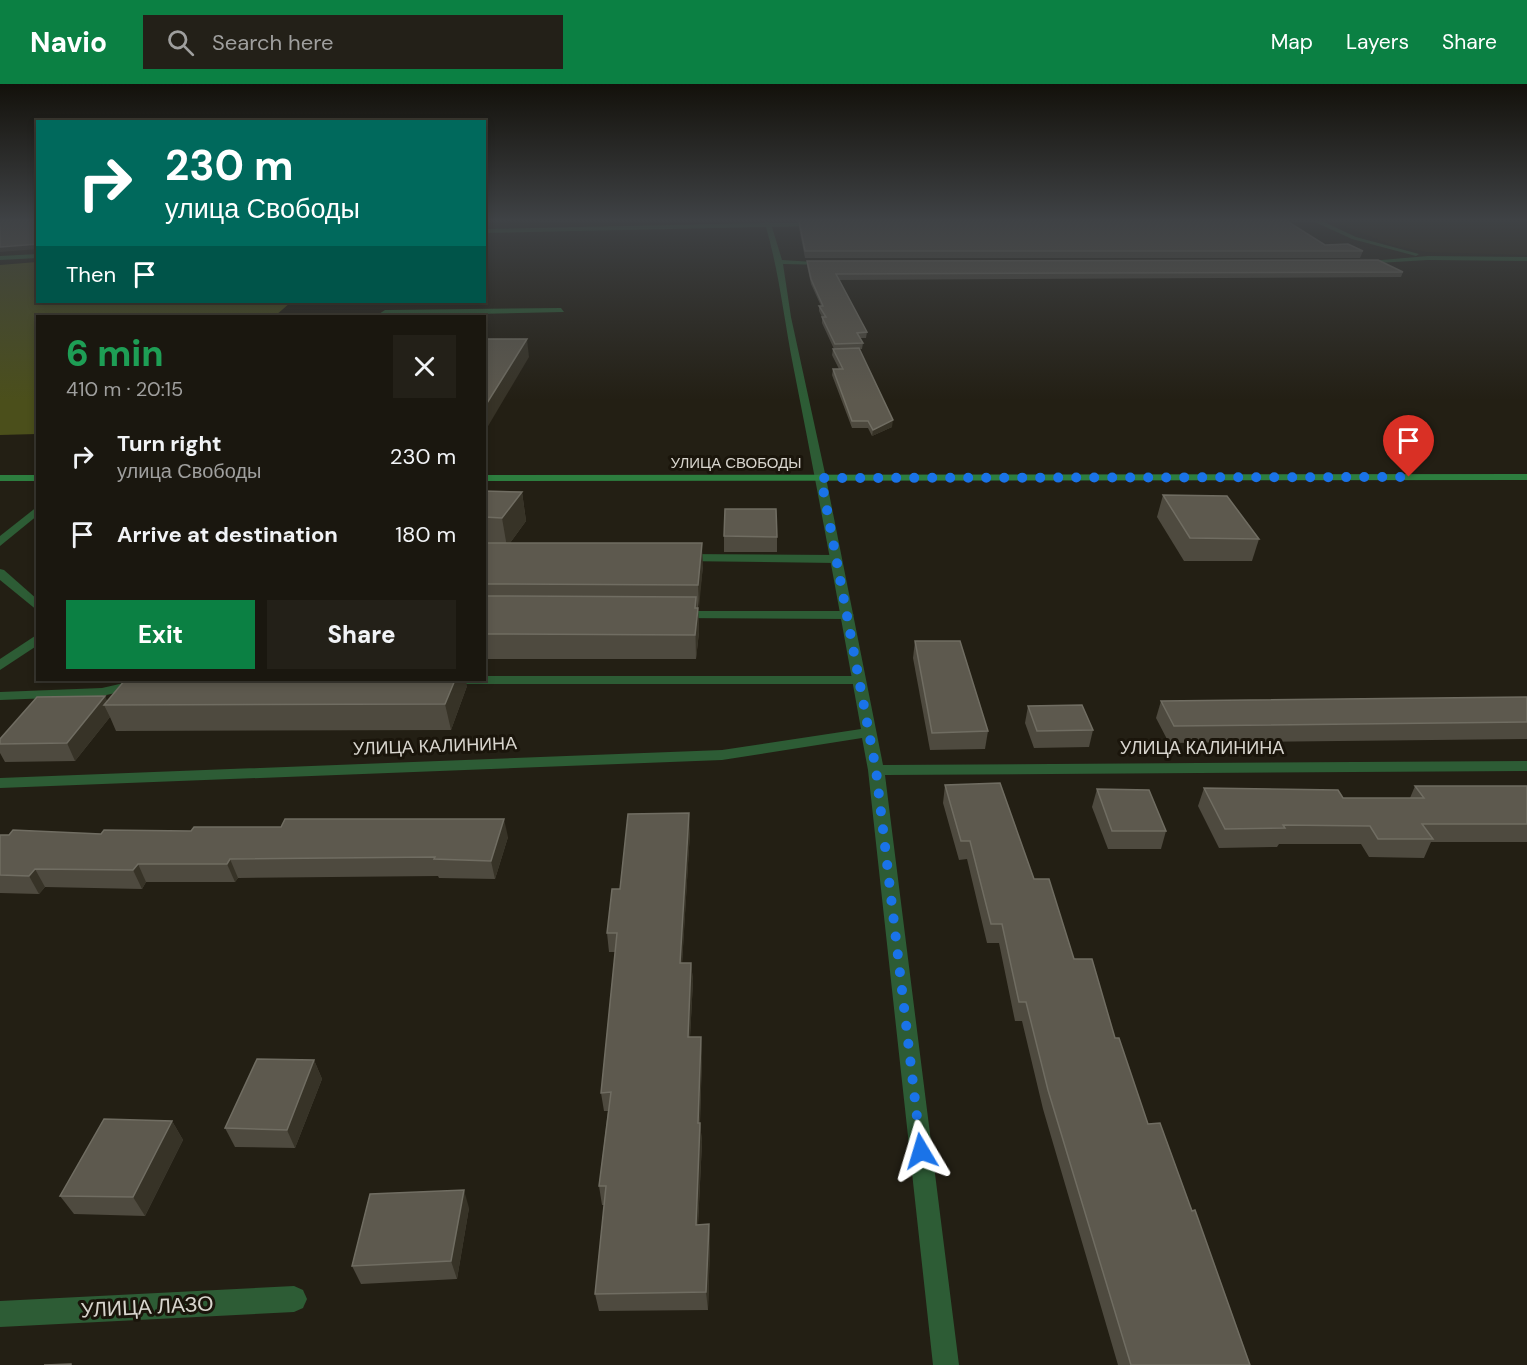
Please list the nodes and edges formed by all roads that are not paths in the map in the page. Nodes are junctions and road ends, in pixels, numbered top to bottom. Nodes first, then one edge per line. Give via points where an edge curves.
1 (782, 281) edge
2 (561, 310) dead end
3 (381, 315) edge
4 (1527, 477) edge
5 (0, 478) edge
6 (36, 478) edge
7 (486, 478) edge
8 (821, 478) junction
9 (36, 511) edge
10 (0, 542) edge
11 (672, 558) edge
12 (836, 559) junction
13 (0, 573) edge
14 (36, 605) edge
15 (660, 615) edge
16 (847, 615) junction
17 (36, 639) edge
18 (0, 666) edge
19 (486, 680) edge
20 (859, 680) junction
21 (117, 681) edge
22 (147, 683) edge
23 (102, 692) junction
24 (0, 696) edge
25 (869, 732) junction
26 (1527, 766) edge
27 (876, 770) junction
28 (0, 783) edge
29 (294, 1299) dead end
30 (0, 1314) edge
31 (946, 1365) edge

1 - 8 street
2 - 3 street
4 - 8 main road, УЛИЦА СВОБОДЫ
5 - 6 main road
7 - 8 main road, УЛИЦА СВОБОДЫ
8 - 12 street
9 - 10 street
11 - 12 street
12 - 16 street
13 - 14 street
15 - 16 street
16 - 20 street
17 - 18 street
19 - 20 street
20 - 25 street
21 - 23 street
22 - 23 street
23 - 24 street
25 - 27 street
25 - 28 street, УЛИЦА КАЛИНИНА via 722,754
26 - 27 street, УЛИЦА КАЛИНИНА
27 - 31 street
29 - 30 street, УЛИЦА ЛАЗО

